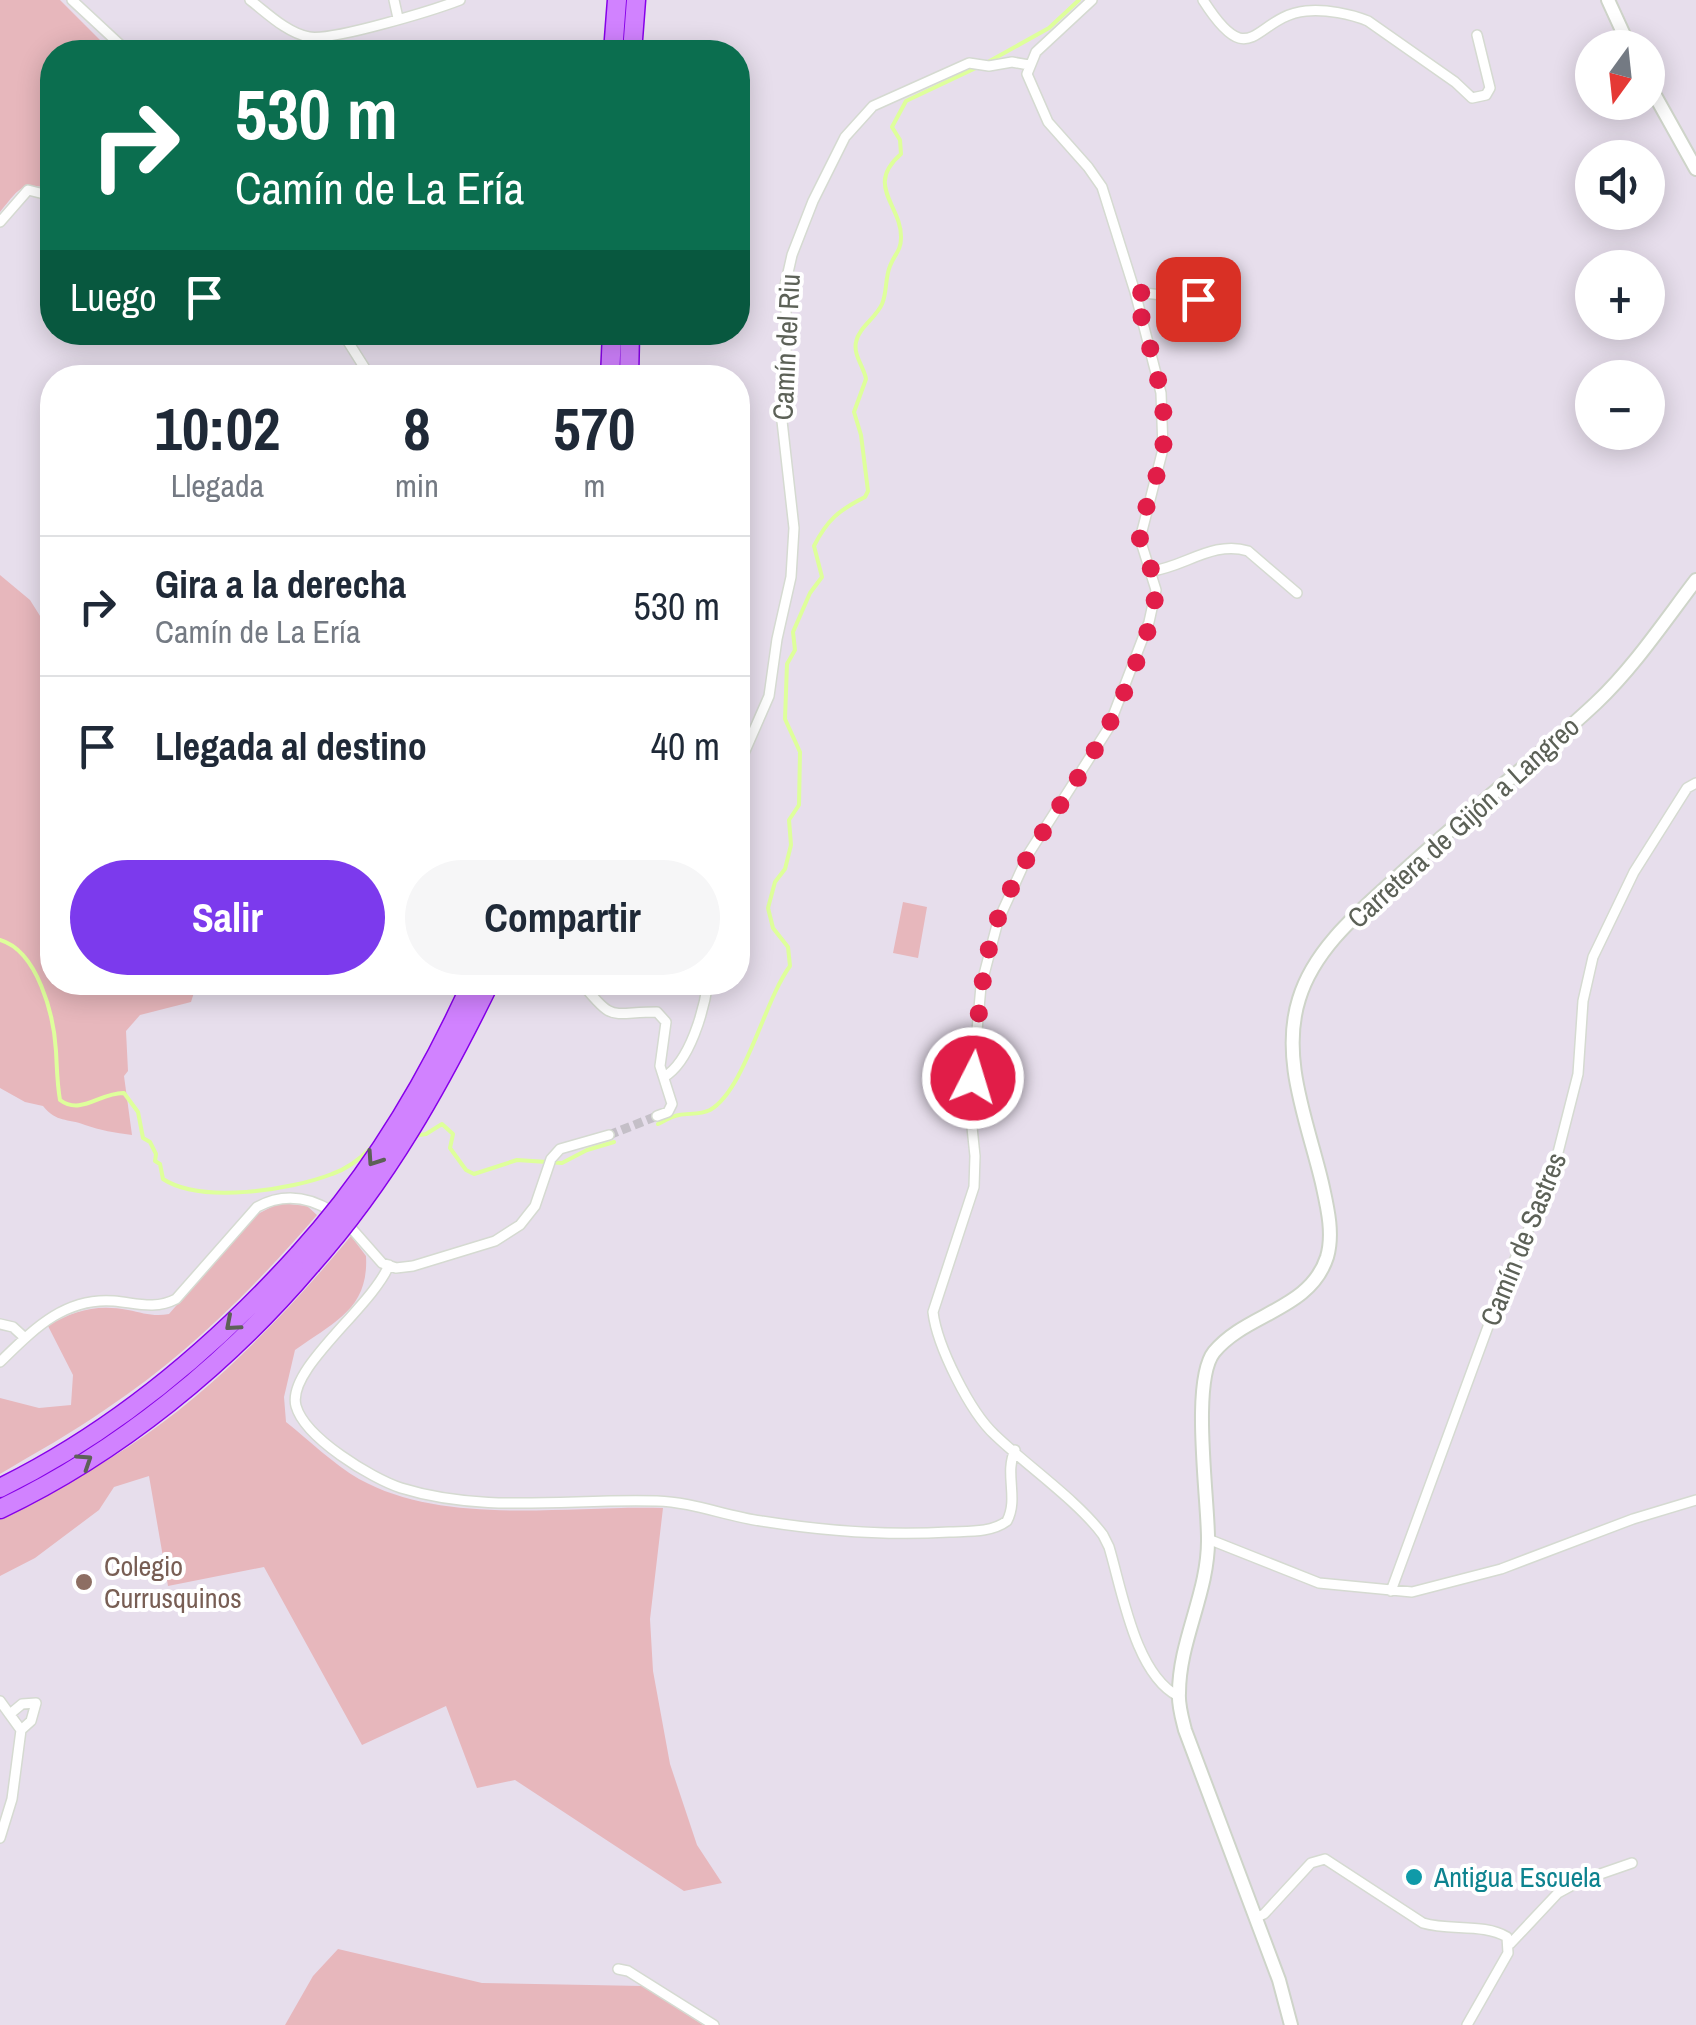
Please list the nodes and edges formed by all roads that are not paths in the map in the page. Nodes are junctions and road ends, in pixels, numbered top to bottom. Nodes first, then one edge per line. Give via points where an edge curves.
1 (72, 0) edge
2 (250, 0) edge
3 (394, 0) edge
4 (460, 0) edge
5 (617, 0) edge
6 (636, 0) edge
7 (1092, 0) edge
8 (1203, 0) edge
9 (1608, 0) edge
10 (398, 18) junction
11 (1622, 30) edge
12 (1478, 34) dead end
13 (115, 40) edge
14 (614, 40) edge
15 (633, 40) edge
16 (1029, 65) junction
17 (1665, 113) edge
18 (1696, 169) edge
19 (40, 193) edge
20 (0, 222) edge
21 (1135, 292) junction
22 (1226, 318) dead end
23 (1152, 572) junction
24 (1696, 580) edge
25 (1297, 593) dead end
26 (750, 740) edge
27 (1696, 784) edge
28 (466, 995) edge
29 (484, 995) edge
30 (592, 995) edge
31 (705, 995) edge
32 (664, 1077) junction
33 (657, 1116) dead end
34 (609, 1135) tunnel mouth
35 (305, 1260) junction
36 (389, 1266) junction
37 (0, 1324) edge
38 (24, 1338) junction
39 (0, 1362) edge
40 (1015, 1450) junction
41 (0, 1488) edge
42 (1696, 1500) edge
43 (0, 1509) edge
44 (1208, 1540) junction
45 (1391, 1592) junction
46 (1178, 1696) junction
47 (0, 1701) edge
48 (10, 1714) junction
49 (21, 1730) junction
50 (0, 1838) edge
51 (1632, 1864) dead end
52 (1255, 1918) junction
53 (1510, 1944) junction
54 (618, 1969) dead end
55 (714, 2025) edge
56 (1291, 2025) edge
57 (1466, 2025) edge

1 - 13 street
2 - 10 street via 308,37
3 - 10 street
4 - 10 street
5 - 14 highway
6 - 15 highway
7 - 16 street
8 - 12 street via 1222,30 1244,38 1306,11 1356,16 1472,98 1486,96 1490,88
9 - 11 street
16 - 21 street via 1028,83 1048,122 1102,187
16 - 26 street, Camín del Riu via 976,62 873,106 845,137 813,201 786,286 780,412 794,528 790,577 769,696
17 - 18 street
19 - 20 street via 28,190
21 - 22 street via 1198,299
21 - 23 street via 1164,416 1163,449 1140,539
23 - 25 street via 1240,548
23 - 40 street via 1154,604 1126,687 1108,729 1004,902 983,972 970,1108 975,1177 940,1283 935,1327 981,1418
24 - 44 street, Carretera de Gijón a Langreo via 1599,700 1337,934 1300,994 1292,1062 1328,1206 1328,1248 1314,1281 1297,1298 1212,1354 1202,1408
27 - 45 street, Camín de Sastres via 1686,788 1634,872 1593,956 1578,1074 1551,1180 1504,1282
28 -> 35 highway, bridge via 387,1140
29 - 35 highway, bridge via 396,1155 361,1206
30 - 32 street via 613,1014 662,1016
31 - 32 street via 697,1029
32 - 33 street via 672,1104
34 - 36 street via 560,1149 534,1206 507,1236 413,1266
35 -> 41 highway via 134,1406
43 -> 35 highway via 146,1419 271,1312
36 - 38 street via 322,1205 273,1198 176,1299 147,1306 86,1303 54,1315
36 - 40 street via 373,1295 301,1374 295,1394 309,1427 392,1485 436,1497 529,1505 660,1501 759,1521 895,1536 1002,1525 1012,1512
37 - 38 street
38 - 39 street
40 - 46 street via 1103,1536 1134,1638
42 - 45 street via 1501,1570
44 - 45 street via 1319,1583
44 - 46 street, Carretera de Gijón a Langreo
46 - 52 street, Carretera de Gijón a Langreo via 1184,1730
47 - 48 street
48 - 49 street
48 - 49 street via 36,1703
49 - 50 street
51 - 53 street via 1558,1892
52 - 53 street via 1311,1863 1325,1860 1423,1923 1497,1931
52 - 56 street, Carretera de Gijón a Langreo
53 - 57 street
54 - 55 street

